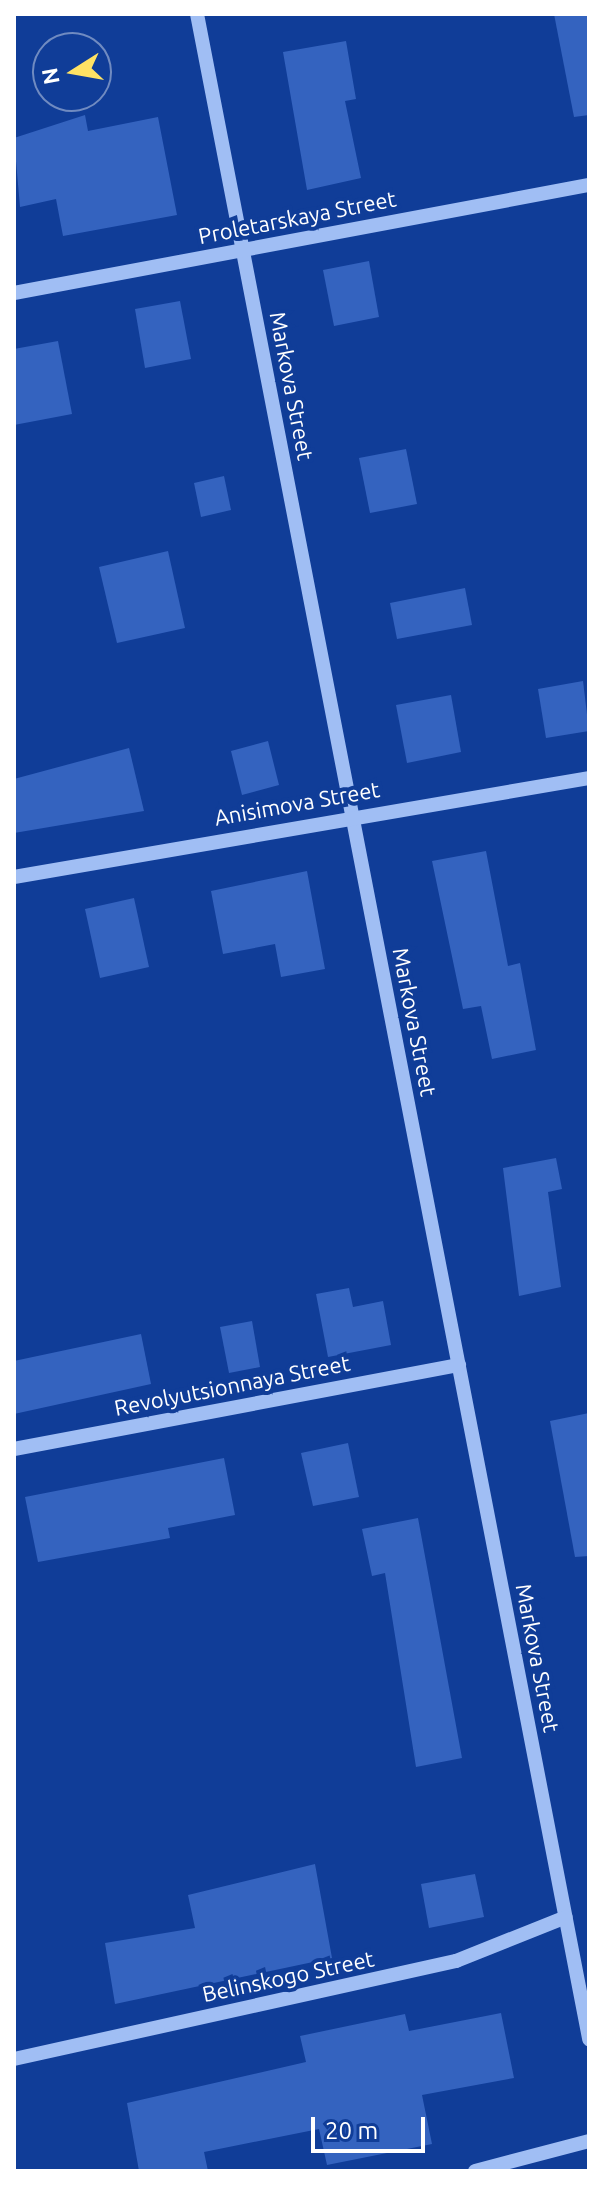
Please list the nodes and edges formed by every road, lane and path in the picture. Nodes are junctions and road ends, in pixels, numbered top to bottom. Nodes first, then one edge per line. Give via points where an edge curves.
1 (197, 14) edge
2 (589, 185) edge
3 (243, 249) junction
4 (14, 293) edge
5 (589, 778) edge
6 (353, 815) junction
7 (14, 877) edge
8 (459, 1365) junction
9 (14, 1449) edge
10 (566, 1917) junction
11 (589, 2039) edge
12 (14, 2059) edge
13 (589, 2141) edge
14 (475, 2171) edge

1 - 3 street, Markova Street
2 - 3 street, Proletarskaya Street
3 - 4 street, Proletarskaya Street
3 - 6 street, Markova Street
5 - 6 street, Anisimova Street
6 - 7 street, Anisimova Street
6 - 8 street, Markova Street
8 - 9 street, Revolyutsionnaya Street
8 - 10 street, Markova Street
10 - 11 street, Markova Street
10 - 12 street, Belinskogo Street via 456,1961
13 - 14 street

